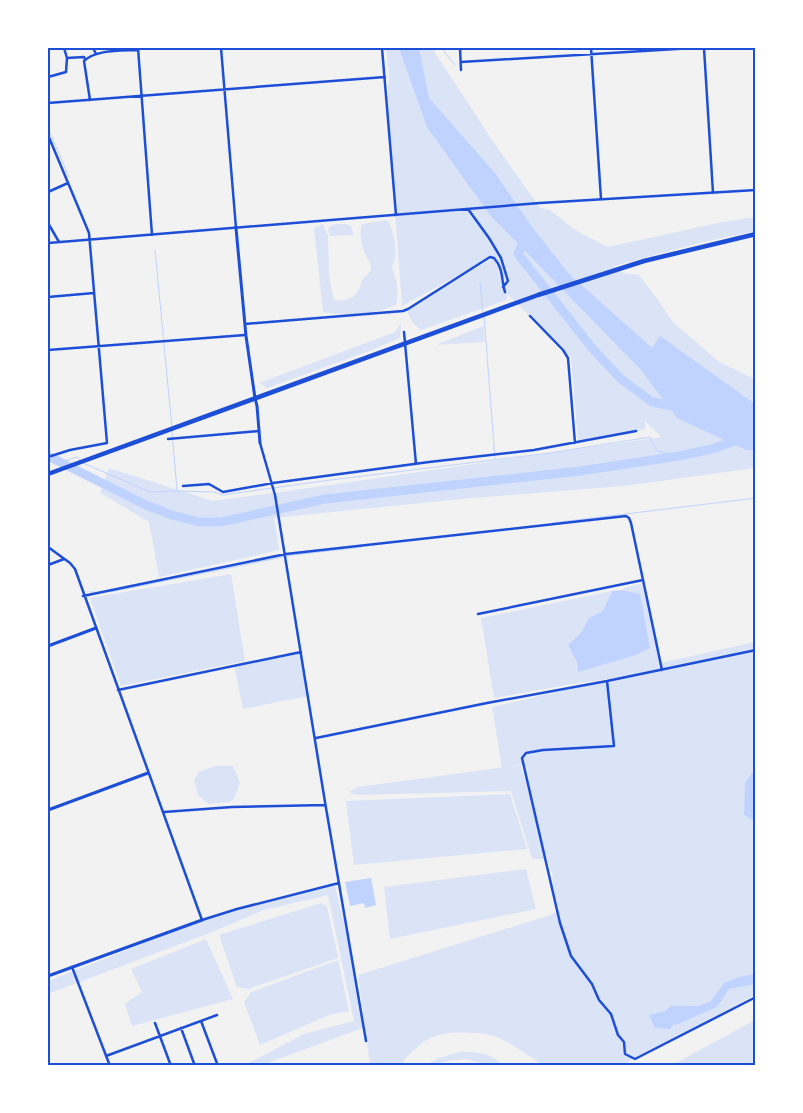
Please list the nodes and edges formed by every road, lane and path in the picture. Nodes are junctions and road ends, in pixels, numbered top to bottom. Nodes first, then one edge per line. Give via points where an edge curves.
1 (48, 48) edge
2 (56, 48) edge
3 (64, 48) edge
4 (93, 48) edge
5 (221, 48) edge
6 (382, 48) edge
7 (460, 48) edge
8 (591, 48) edge
9 (693, 48) edge
10 (704, 48) edge
11 (138, 49) edge
12 (96, 54) junction
13 (592, 54) junction
14 (67, 58) junction
15 (85, 59) junction
16 (461, 62) junction
17 (461, 70) dead end
18 (48, 77) edge
19 (385, 77) junction
20 (224, 89) junction
21 (142, 96) junction
22 (90, 100) junction
23 (48, 104) edge
24 (48, 135) edge
25 (68, 183) junction
26 (756, 190) edge
27 (48, 192) edge
28 (713, 193) junction
29 (601, 199) junction
30 (468, 209) junction
31 (396, 215) junction
32 (48, 223) edge
33 (236, 228) junction
34 (756, 234) edge
35 (152, 235) junction
36 (90, 240) junction
37 (58, 242) junction
38 (48, 243) edge
39 (503, 287) junction
40 (505, 292) dead end
41 (94, 293) junction
42 (48, 297) edge
43 (530, 316) dead end
44 (245, 324) junction
45 (404, 332) dead end
46 (246, 335) junction
47 (405, 343) junction
48 (99, 346) junction
49 (48, 350) edge
50 (254, 398) junction
51 (258, 431) junction
52 (636, 431) dead end
53 (168, 439) dead end
54 (260, 443) joint
55 (575, 444) junction
56 (48, 457) edge
57 (416, 464) junction
58 (48, 474) edge
59 (273, 483) junction
60 (183, 486) dead end
61 (48, 547) edge
62 (286, 554) junction
63 (64, 559) junction
64 (48, 565) edge
65 (643, 580) junction
66 (83, 596) junction
67 (478, 614) dead end
68 (96, 628) junction
69 (48, 646) edge
70 (756, 650) edge
71 (301, 652) junction
72 (662, 670) junction
73 (607, 681) junction
74 (118, 690) junction
75 (315, 738) junction
76 (148, 773) junction
77 (326, 805) junction
78 (48, 810) edge
79 (164, 812) junction
80 (339, 882) junction
81 (202, 920) junction
82 (72, 967) junction
83 (48, 976) edge
84 (756, 996) edge
85 (218, 1015) dead end
86 (202, 1021) junction
87 (155, 1023) dead end
88 (181, 1028) junction
89 (160, 1036) junction
90 (366, 1041) dead end
91 (106, 1056) junction
92 (110, 1066) edge
93 (171, 1066) edge
94 (195, 1066) edge
95 (218, 1066) edge

1 - 2 street
3 - 14 street
4 - 12 street
5 - 20 street
6 - 19 street
7 - 16 street
8 - 13 street
9 - 13 street
10 - 28 street
11 - 12 street
11 - 21 street
12 - 15 street
13 - 16 street
13 - 29 street
14 - 15 street
14 - 18 street via 66,72
15 - 22 street
16 - 17 street
19 - 20 street
19 - 31 street
20 - 21 street
20 - 33 street
21 - 22 street
21 - 35 street
22 - 23 street
24 - 25 street
25 - 27 street
25 - 36 street
26 - 28 street
28 - 29 street
29 - 30 street
30 - 31 street
30 - 39 street via 500,258 508,281
31 - 33 street
32 - 37 street
33 - 35 street
33 - 44 street
34 - 47 highway via 614,271
35 - 36 street
36 - 37 street
36 - 41 street
37 - 38 street
39 - 40 street
39 - 44 street via 498,264 490,257 403,311
41 - 42 street
41 - 48 street
43 - 55 street via 568,358
44 - 46 street
45 - 47 street
46 - 48 street
46 - 50 street
47 - 50 highway
47 - 57 street
48 - 49 street
48 - 56 street via 107,443
50 - 51 street
50 - 58 highway
51 - 53 street
51 - 54 street
52 - 55 street
54 - 59 street
55 - 57 street
57 - 59 street
59 - 60 street via 223,492 209,484
59 - 62 street
61 - 63 street
62 - 65 street via 626,516 631,523
62 - 66 street
62 - 71 street
63 - 64 street
63 - 66 street via 74,569
65 - 67 street
65 - 72 street
66 - 68 street
68 - 69 street
68 - 74 street
70 - 72 street
71 - 74 street
71 - 75 street
72 - 73 street
73 - 75 street
73 - 84 street via 614,746 542,750 526,753 522,758 560,923 571,956 611,1014 624,1042 625,1054 635,1059
74 - 76 street
75 - 77 street
76 - 78 street
76 - 79 street
77 - 79 street
77 - 80 street
79 - 81 street
80 - 81 street
80 - 90 street
81 - 82 street
82 - 83 street
82 - 91 street
85 - 86 street
86 - 88 street
86 - 95 street
87 - 89 street
88 - 89 street
88 - 94 street
89 - 91 street
89 - 93 street
91 - 92 street

